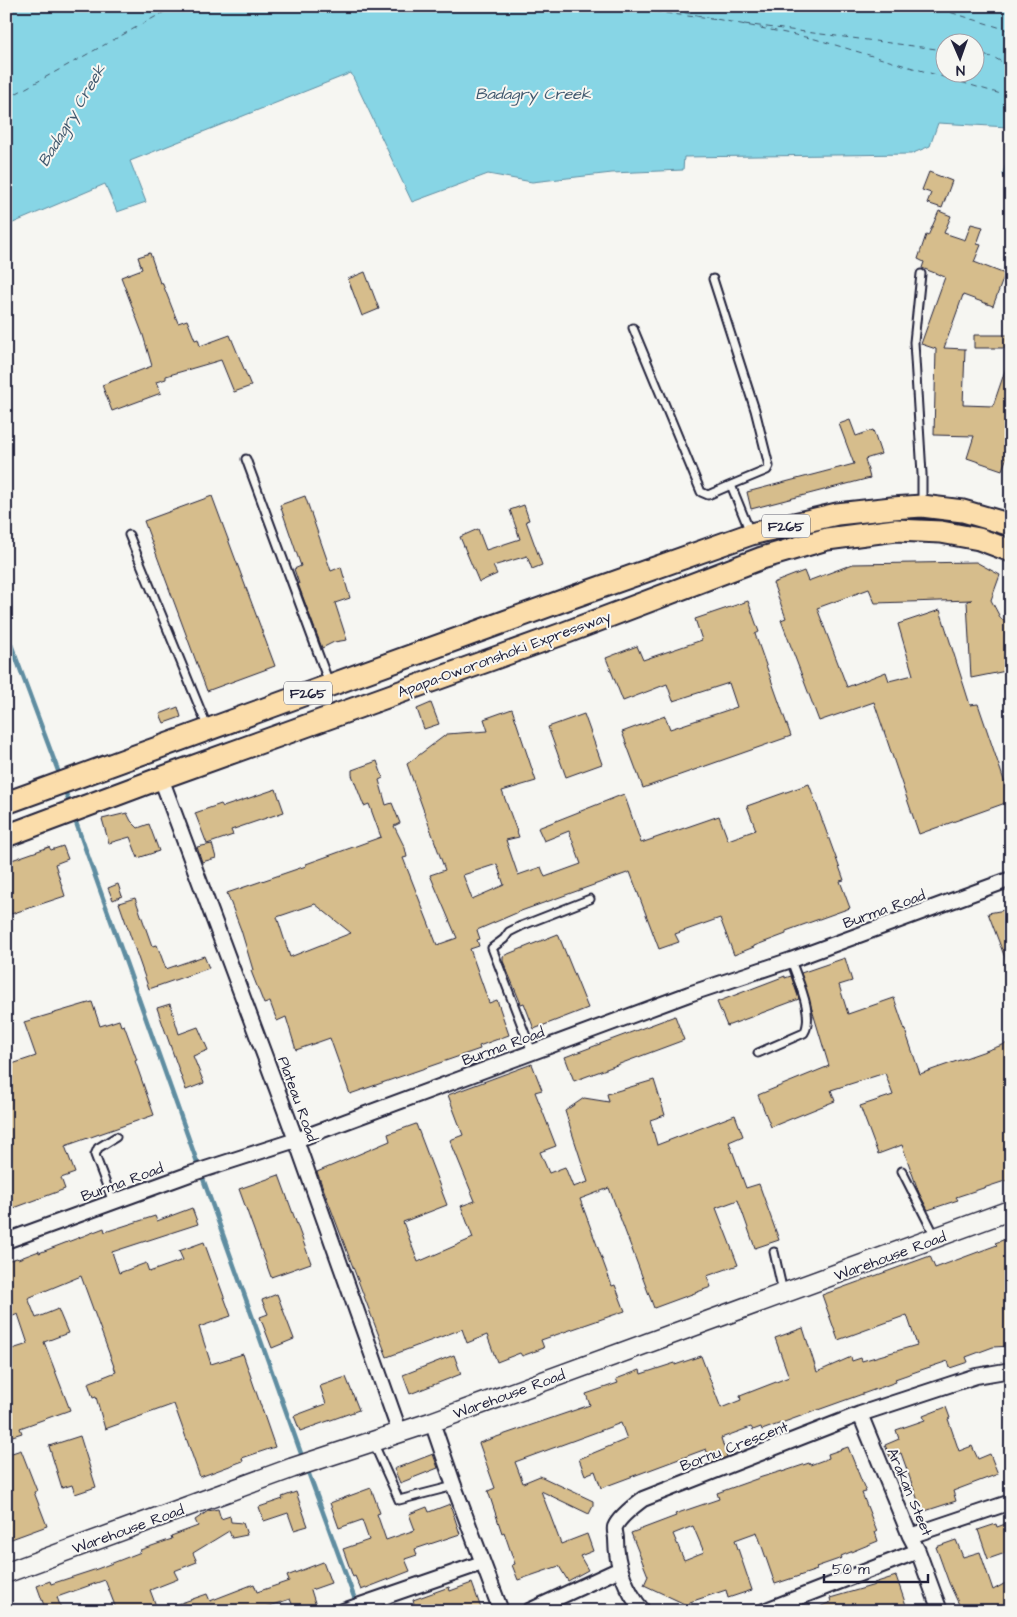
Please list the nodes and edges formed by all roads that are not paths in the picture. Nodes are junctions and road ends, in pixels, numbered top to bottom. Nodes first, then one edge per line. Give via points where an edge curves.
1 (921, 274) dead end
2 (713, 278) dead end
3 (633, 328) dead end
4 (246, 459) dead end
5 (730, 485) junction
6 (922, 506) junction
7 (1009, 522) edge
8 (751, 534) junction
9 (129, 535) dead end
10 (1011, 551) edge
11 (330, 685) junction
12 (208, 729) junction
13 (161, 778) junction
14 (6, 802) edge
15 (6, 836) edge
16 (1011, 879) edge
17 (590, 898) dead end
18 (791, 960) junction
19 (532, 1052) junction
20 (758, 1053) dead end
21 (116, 1137) dead end
22 (296, 1140) junction
23 (902, 1171) dead end
24 (113, 1202) junction
25 (1011, 1210) edge
26 (936, 1239) junction
27 (6, 1241) edge
28 (774, 1252) dead end
29 (784, 1294) junction
30 (1011, 1370) edge
31 (860, 1414) junction
32 (432, 1422) junction
33 (400, 1433) junction
34 (373, 1441) junction
35 (454, 1486) junction
36 (1011, 1502) edge
37 (910, 1536) junction
38 (918, 1551) junction
39 (482, 1563) junction
40 (620, 1569) junction
41 (6, 1574) edge
42 (343, 1611) edge
43 (501, 1611) edge
44 (529, 1611) edge
45 (643, 1611) edge
46 (764, 1611) edge
47 (940, 1611) edge

1 - 6 lane via 914,342
2 - 5 lane via 755,410 769,466 767,470
3 - 5 lane via 702,492 708,495
4 - 11 lane
5 - 8 lane
6 - 7 main road, Apapa-Oworonshoki Expressway / F265
6 - 8 main road, Apapa-Oworonshoki Expressway / F265 via 837,514
8 - 11 main road, Apapa-Oworonshoki Expressway / F265
9 - 12 lane
10 - 13 main road, Apapa-Oworonshoki Expressway / F265 via 979,538 941,532 896,530 827,539 762,558
11 - 12 main road, Apapa-Oworonshoki Expressway / F265
12 - 14 main road, Apapa-Oworonshoki Expressway / F265
13 - 15 main road, Apapa-Oworonshoki Expressway / F265
13 - 22 street, Plateau Road
16 - 18 street, Burma Road
17 - 19 lane via 521,926 492,948
18 - 19 street, Burma Road
18 - 20 lane via 808,1012 808,1026 804,1033
19 - 22 street, Burma Road
21 - 24 lane via 98,1148 95,1155
22 - 24 street, Burma Road
22 - 33 street, Plateau Road
23 - 26 lane
24 - 27 street, Burma Road
25 - 26 main road, Warehouse Road
26 - 29 main road, Warehouse Road
28 - 29 lane
29 - 32 main road, Warehouse Road
30 - 31 street, Bornu Crescent via 976,1376
31 - 37 street, Arakan Steet
31 - 40 street, Bornu Crescent via 644,1499 629,1510 615,1527
32 - 33 main road, Warehouse Road
32 - 35 street
33 - 34 main road, Warehouse Road
34 - 35 lane via 399,1500
34 - 41 main road, Warehouse Road
35 - 39 street
36 - 37 street
37 - 38 street, Arakan Steet
38 - 46 street
38 - 47 street, Arakan Steet
39 - 42 street
39 - 43 street
40 - 44 street
40 - 45 street via 632,1598

